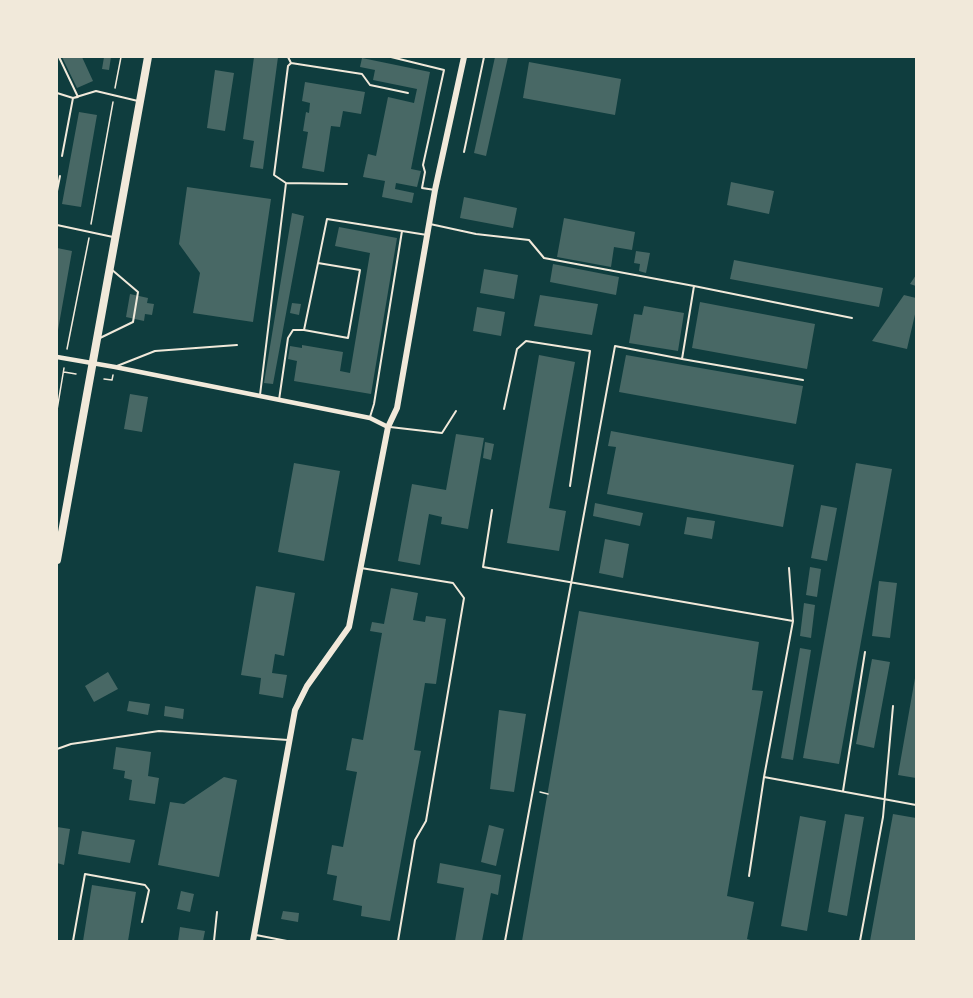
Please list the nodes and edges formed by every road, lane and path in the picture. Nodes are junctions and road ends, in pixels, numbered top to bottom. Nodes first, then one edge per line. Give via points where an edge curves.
1 (59, 57) edge
2 (121, 57) edge
3 (148, 57) edge
4 (288, 57) edge
5 (391, 57) edge
6 (464, 57) edge
7 (484, 57) edge
8 (291, 63) junction
9 (57, 93) edge
10 (408, 93) dead end
11 (114, 96) junction
12 (73, 98) junction
13 (78, 98) junction
14 (140, 102) junction
15 (464, 152) dead end
16 (62, 156) dead end
17 (60, 176) dead end
18 (286, 183) junction
19 (347, 184) dead end
20 (435, 190) junction
21 (57, 191) edge
22 (430, 224) junction
23 (57, 225) edge
24 (402, 231) junction
25 (90, 233) junction
26 (428, 235) junction
27 (116, 238) junction
28 (318, 263) junction
29 (110, 268) junction
30 (694, 286) junction
31 (852, 318) dead end
32 (304, 330) junction
33 (97, 339) junction
34 (237, 345) dead end
35 (67, 349) dead end
36 (57, 357) edge
37 (682, 359) junction
38 (92, 364) junction
39 (115, 367) junction
40 (64, 368) dead end
41 (63, 372) junction
42 (76, 374) dead end
43 (113, 375) dead end
44 (104, 379) dead end
45 (803, 380) dead end
46 (260, 395) junction
47 (279, 400) junction
48 (504, 409) dead end
49 (57, 410) edge
50 (456, 411) dead end
51 (370, 418) junction
52 (388, 427) junction
53 (570, 486) dead end
54 (492, 510) dead end
55 (57, 560) edge
56 (359, 568) junction
57 (789, 568) dead end
58 (571, 583) junction
59 (793, 621) junction
60 (866, 652) dead end
61 (893, 706) dead end
62 (288, 740) junction
63 (57, 749) edge
64 (764, 777) junction
65 (534, 790) junction
66 (843, 791) junction
67 (548, 794) dead end
68 (885, 800) junction
69 (916, 805) edge
70 (749, 876) dead end
71 (218, 912) dead end
72 (142, 922) dead end
73 (253, 938) edge
74 (73, 941) edge
75 (214, 941) edge
76 (287, 941) edge
77 (398, 941) edge
78 (505, 941) edge
79 (860, 941) edge

1 - 13 lane
2 - 11 path
3 - 14 main road
4 - 8 lane
5 - 20 lane via 444,70 423,165 422,188
6 - 20 street
7 - 15 lane
8 - 10 lane via 362,74 370,84
8 - 18 lane via 274,175
9 - 12 lane
11 - 13 lane via 96,92
11 - 14 lane
11 - 25 path
12 - 13 lane
12 - 16 lane
14 - 27 main road
17 - 21 lane
18 - 19 lane
18 - 46 lane
20 - 22 street
22 - 26 street
22 - 30 lane via 529,240 544,258
23 - 25 lane
24 - 26 lane
24 - 28 lane via 327,219
24 - 51 lane
25 - 27 lane
25 - 35 path
26 - 52 street via 397,408
27 - 29 main road
28 - 32 lane
28 - 32 lane via 360,270 348,338
29 - 33 main road
29 - 33 lane via 138,292 133,322
30 - 31 lane
30 - 37 lane
32 - 47 lane via 293,330 288,338
33 - 38 main road
34 - 39 lane via 155,351
36 - 38 street
37 - 45 lane
37 - 58 lane via 615,346
38 - 39 street
38 - 55 main road
39 - 46 street
40 - 41 path
41 - 42 path
41 - 49 path
43 - 44 path via 112,380
46 - 47 street
47 - 51 street
48 - 53 lane via 517,349 526,341 590,351
50 - 52 lane via 442,433
51 - 52 street
52 - 56 street
54 - 58 lane via 483,567
56 - 62 street via 349,627 307,686 295,710
56 - 77 lane via 453,583 464,598 426,821 415,840
57 - 59 lane
58 - 59 lane
58 - 65 lane
59 - 64 lane
60 - 66 lane
61 - 68 lane
62 - 63 lane via 159,731
62 - 73 street
64 - 66 lane
64 - 70 lane
65 - 67 path
65 - 78 lane
66 - 68 lane
68 - 69 lane
68 - 79 lane
71 - 75 lane
72 - 74 lane via 148,890 145,885 86,874
73 - 76 lane

